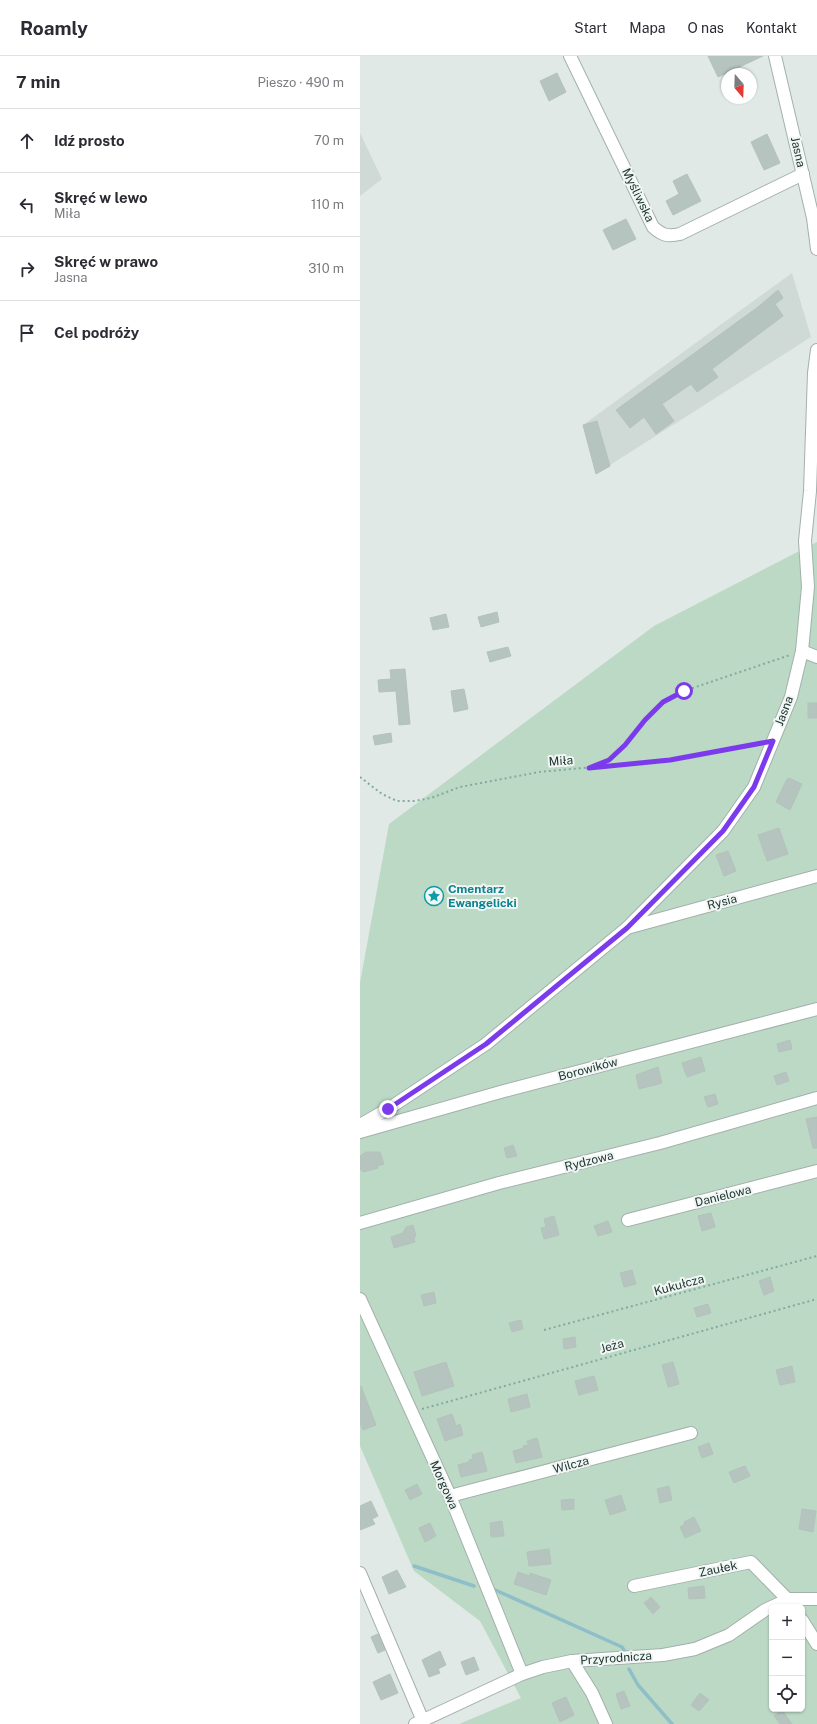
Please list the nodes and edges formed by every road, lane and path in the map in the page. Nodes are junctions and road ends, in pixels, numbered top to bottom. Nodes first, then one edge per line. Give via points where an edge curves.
1 (570, 56) edge
2 (775, 56) edge
3 (803, 174) junction
4 (817, 249) edge
5 (817, 350) edge
6 (802, 651) junction
7 (817, 657) edge
8 (773, 741) junction
9 (589, 768) junction
10 (360, 777) edge
11 (817, 876) edge
12 (627, 928) junction
13 (817, 1008) edge
14 (817, 1098) edge
15 (360, 1125) edge
16 (360, 1132) edge
17 (817, 1171) edge
18 (628, 1220) dead end
19 (360, 1223) edge
20 (817, 1256) edge
21 (360, 1299) edge
22 (817, 1299) edge
23 (544, 1330) dead end
24 (411, 1412) junction
25 (691, 1433) dead end
26 (450, 1496) junction
27 (360, 1573) edge
28 (634, 1586) dead end
29 (817, 1599) edge
30 (792, 1603) edge
31 (805, 1625) edge
32 (817, 1644) edge
33 (572, 1662) junction
34 (522, 1674) junction
35 (419, 1722) edge
36 (606, 1724) edge

1 - 3 street, Myśliwska via 653,226 660,234 680,234
2 - 3 street, Jasna
3 - 4 street, Jasna
5 - 6 street, Jasna via 805,541 808,587
6 - 7 street
6 - 8 street, Jasna via 791,697
6 - 9 path via 684,691 663,702 609,760
8 - 9 path, Miła via 670,760
8 - 12 street, Jasna via 754,787 723,831
9 - 10 path, Miła via 539,772 460,787 432,798 414,801 397,801 382,794
11 - 12 street, Rysia
12 - 15 street, Jasna via 486,1044
13 - 16 street, Borowików
14 - 19 street, Rydzowa
17 - 18 street, Danielowa
20 - 23 path, Kukułcza
21 - 24 street, Morgowa
22 - 24 path, Jeża
24 - 26 street, Morgowa
25 - 26 street, Wilcza
26 - 34 street, Morgowa
27 - 35 street
28 - 30 street, Zaułek via 751,1562
29 - 30 street, Przyrodnicza
30 - 33 street, Przyrodnicza via 765,1610 729,1635 695,1649 663,1655
31 - 32 street
33 - 34 street, Przyrodnicza
33 - 36 street via 592,1692
34 - 35 street, Przyrodnicza

